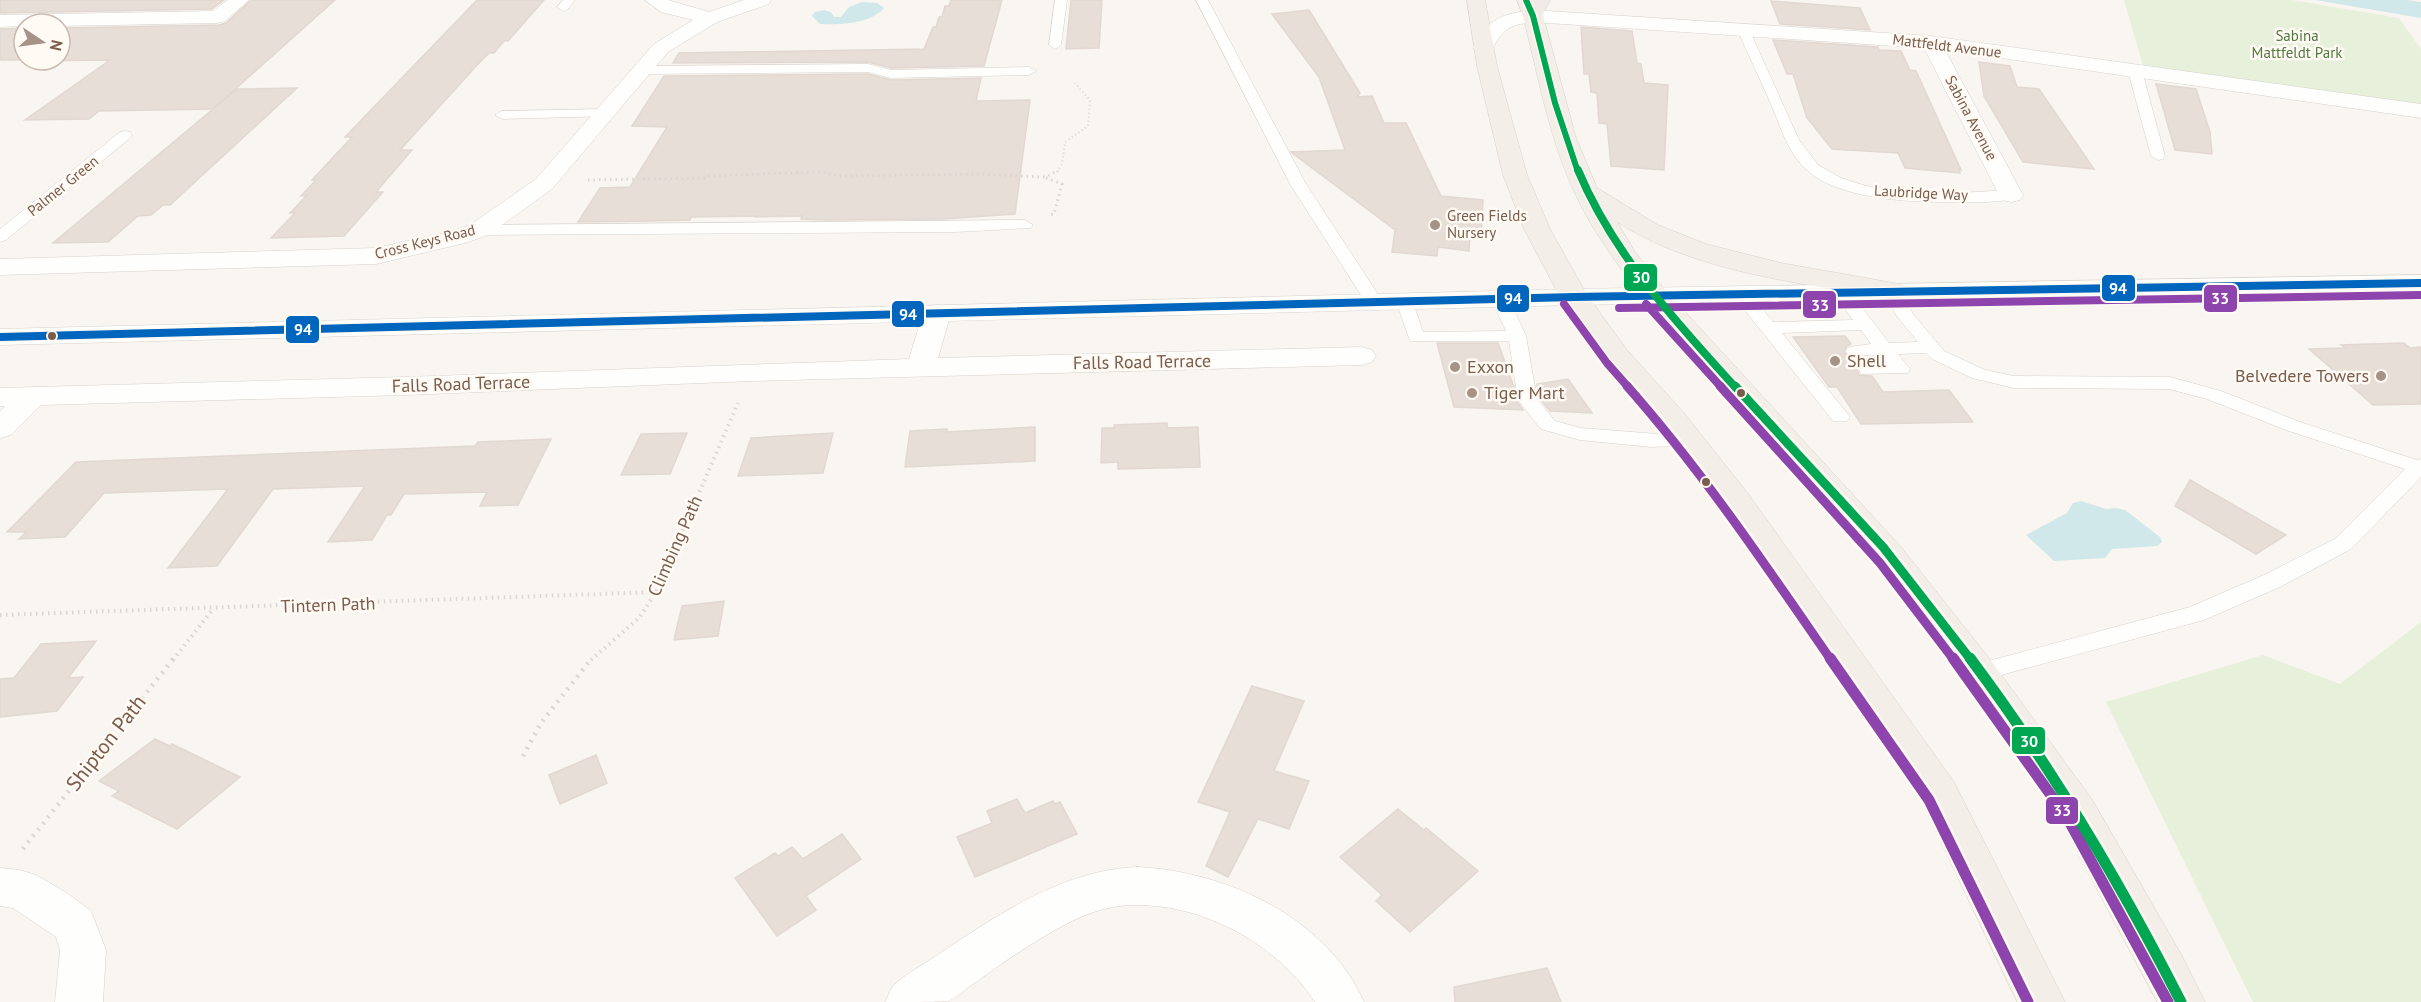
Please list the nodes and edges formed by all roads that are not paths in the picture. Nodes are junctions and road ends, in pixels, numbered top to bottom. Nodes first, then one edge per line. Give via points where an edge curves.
1 (240, 0) edge
2 (654, 0) edge
3 (762, 0) edge
4 (1061, 0) edge
5 (1202, 0) edge
6 (1476, 0) edge
7 (1533, 5) edge
8 (710, 18) junction
9 (0, 21) edge
10 (1743, 29) junction
11 (1931, 42) junction
12 (1056, 45) dead end
13 (1483, 47) junction
14 (641, 70) junction
15 (1029, 71) dead end
16 (2135, 71) junction
17 (2421, 111) edge
18 (606, 112) junction
19 (502, 115) dead end
20 (125, 135) dead end
21 (2158, 156) dead end
22 (1586, 191) junction
23 (2011, 195) joint
24 (1024, 225) road end
25 (479, 230) junction
26 (0, 237) edge
27 (0, 267) edge
28 (2421, 283) edge
29 (1894, 291) junction
30 (1841, 292) junction
31 (1741, 294) junction
32 (1655, 296) junction
33 (1574, 297) junction
34 (1500, 299) junction
35 (1405, 301) junction
36 (1374, 302) junction
37 (937, 313) junction
38 (1865, 325) junction
39 (1768, 328) junction
40 (1517, 336) junction
41 (0, 337) edge
42 (1932, 347) junction
43 (1884, 349) junction
44 (1855, 351) dead end
45 (1362, 356) dead end
46 (921, 367) junction
47 (1868, 370) dead end
48 (33, 396) junction
49 (0, 397) edge
50 (1840, 417) dead end
51 (0, 428) edge
52 (1689, 441) junction
53 (2420, 466) edge
54 (1978, 672) junction
55 (10, 870) edge
56 (80, 1002) edge
57 (909, 1002) edge
58 (1340, 1002) edge
59 (2041, 1002) edge
60 (2181, 1002) edge

1 - 9 street via 218,17
2 - 8 street via 668,8
3 - 8 street, Cross Keys Road
4 - 12 lane
5 - 36 lane via 1298,183
6 - 13 main road
7 - 10 street, Mattfeldt Avenue
7 - 13 street, Mattfeldt Avenue via 1500,23
7 - 22 main road via 1565,138
8 - 14 street, Cross Keys Road via 662,48
10 - 11 street, Mattfeldt Avenue
10 - 23 lane, Laubridge Way via 1797,150 1813,169 1841,183 1884,193
11 - 16 street, Mattfeldt Avenue
11 - 23 street, Sabina Avenue
13 - 33 main road via 1515,175
14 - 15 lane via 868,68 891,74
14 - 18 street, Cross Keys Road
16 - 17 street, Mattfeldt Avenue
16 - 21 lane
18 - 19 lane
18 - 25 street, Cross Keys Road via 544,184
20 - 26 lane, Palmer Green
22 - 29 main road via 1668,239 1721,258
22 - 32 main road via 1624,255
24 - 25 lane via 936,229
25 - 27 street, Cross Keys Road via 376,256
28 - 29 street
29 - 30 street
29 - 42 lane via 1905,315
30 - 31 street
30 - 38 lane
31 - 32 street
31 - 39 lane
32 - 33 street
32 - 54 main road via 1889,555
33 - 34 street
33 - 52 main road via 1617,356
34 - 35 street
34 - 40 lane
35 - 36 street
35 - 40 lane via 1416,337
36 - 37 street
37 - 41 street
37 - 46 street
38 - 39 lane
38 - 43 lane
39 - 50 lane via 1802,362
40 - 52 lane via 1528,400 1548,425 1580,434
42 - 43 lane
42 - 53 lane via 1938,356 1979,374 2014,382 2170,382
43 - 44 lane
43 - 47 lane via 1900,369
45 - 46 street, Falls Road Terrace
46 - 48 street, Falls Road Terrace
48 - 49 street, Falls Road Terrace
48 - 51 street
52 - 59 main road via 1737,503 1939,794
53 - 54 lane via 2343,544 2274,580 2196,614
54 - 60 main road via 2078,813
55 - 56 street via 20,890 75,925 83,950
57 - 58 street via 1006,936 1070,901 1116,887 1161,886 1210,898 1273,930 1310,959

